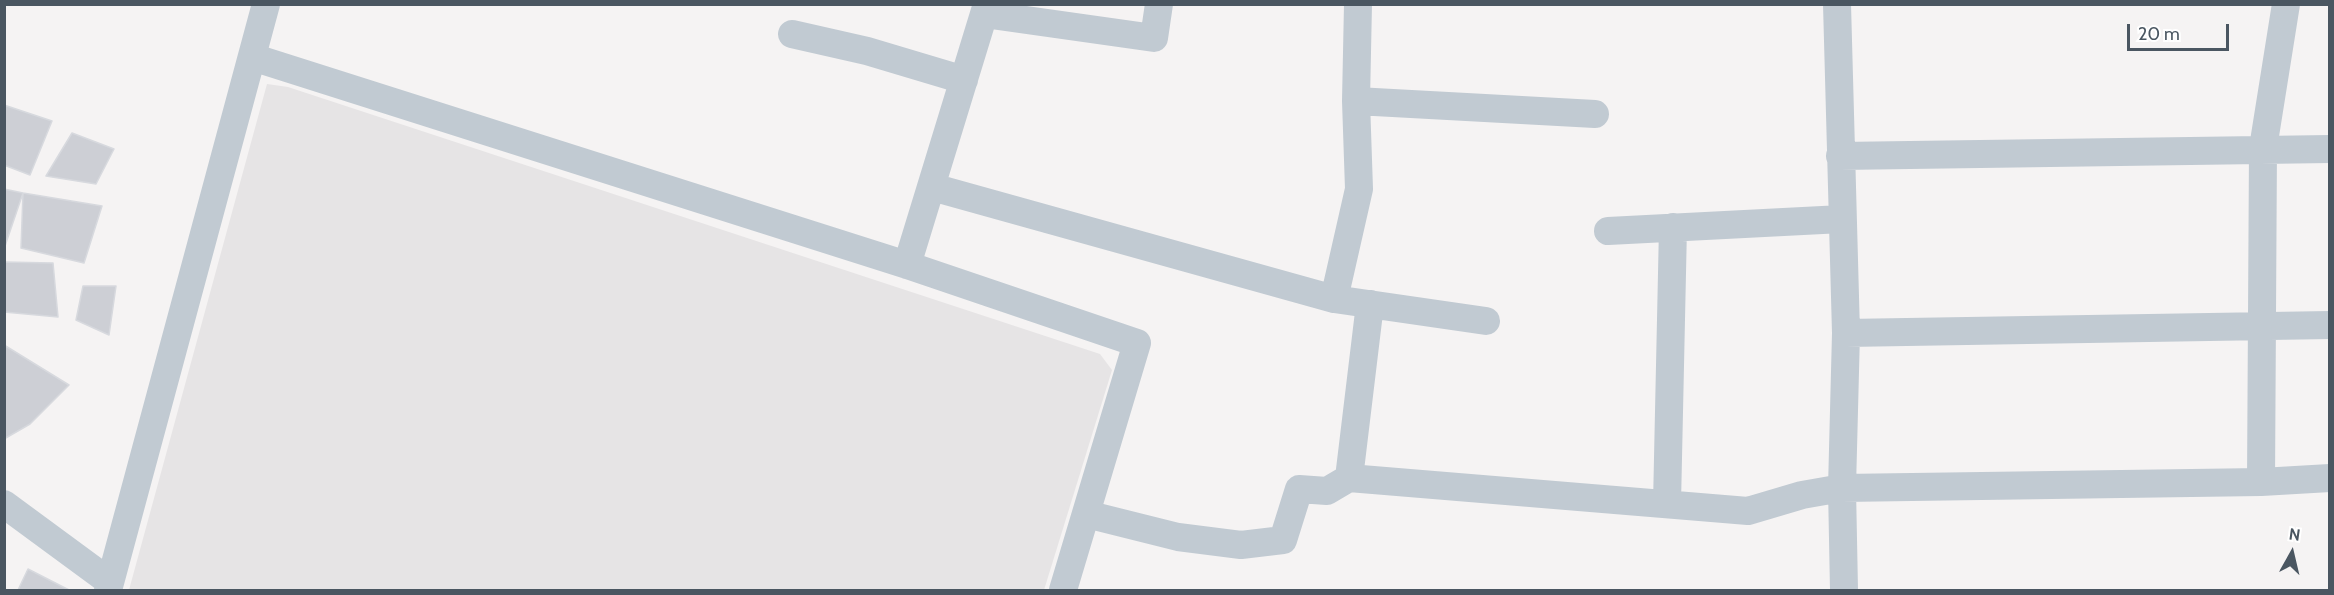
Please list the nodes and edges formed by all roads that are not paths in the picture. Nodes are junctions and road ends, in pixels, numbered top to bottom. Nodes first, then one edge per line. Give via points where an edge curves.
1 (266, 4) edge
2 (1159, 4) edge
3 (1358, 4) edge
4 (1837, 4) edge
5 (2286, 4) edge
6 (985, 9) edge
7 (792, 34) dead end
8 (252, 57) junction
9 (964, 80) junction
10 (1356, 101) junction
11 (1594, 114) dead end
12 (2263, 148) junction
13 (2330, 149) edge
14 (1840, 156) junction
15 (932, 187) junction
16 (1842, 219) junction
17 (1673, 227) junction
18 (1608, 231) dead end
19 (907, 265) junction
20 (1334, 299) junction
21 (1370, 304) junction
22 (1486, 321) dead end
23 (2330, 325) edge
24 (2260, 326) junction
25 (1846, 333) junction
26 (1349, 478) junction
27 (2330, 478) edge
28 (2260, 482) junction
29 (1842, 488) junction
30 (4, 504) edge
31 (1667, 504) junction
32 (1086, 514) junction
33 (109, 586) edge
34 (1063, 591) edge
35 (1844, 591) edge

1 - 8 street
2 - 6 street via 1154,38
3 - 10 street
4 - 14 street
5 - 12 street
6 - 9 street
7 - 9 street
8 - 19 street
8 - 33 street
9 - 15 street
10 - 11 street
10 - 20 street via 1359,189
12 - 13 street
12 - 14 street
12 - 24 street
14 - 16 street
15 - 19 street
15 - 20 street
16 - 17 street
16 - 25 street
17 - 18 street
17 - 31 street
19 - 32 street via 1137,343
20 - 21 street
21 - 22 street
21 - 26 street
23 - 24 street
24 - 25 street
24 - 28 street
25 - 29 street
26 - 31 street
26 - 32 street via 1328,491 1299,489 1283,540 1241,545 1178,537
27 - 28 street
28 - 29 street
29 - 31 street via 1748,511
29 - 35 street
30 - 33 street
32 - 34 street

